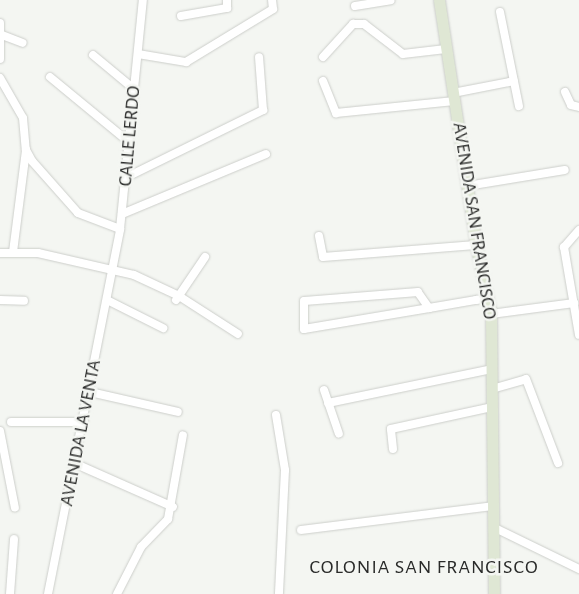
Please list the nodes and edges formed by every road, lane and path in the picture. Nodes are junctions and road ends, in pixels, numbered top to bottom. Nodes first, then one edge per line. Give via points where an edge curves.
1 (143, 0) edge
2 (227, 0) edge
3 (272, 0) edge
4 (391, 0) edge
5 (439, 0) edge
6 (355, 6) dead end
7 (500, 12) dead end
8 (181, 16) dead end
9 (0, 23) edge
10 (2, 35) junction
11 (23, 43) dead end
12 (446, 49) junction
13 (138, 54) junction
14 (93, 55) dead end
15 (259, 57) dead end
16 (323, 57) dead end
17 (0, 59) edge
18 (50, 77) dead end
19 (0, 78) edge
20 (323, 81) dead end
21 (514, 81) junction
22 (134, 89) junction
23 (565, 92) dead end
24 (456, 95) junction
25 (519, 106) dead end
26 (579, 107) edge
27 (130, 143) junction
28 (26, 150) junction
29 (266, 154) dead end
30 (565, 170) dead end
31 (127, 177) junction
32 (467, 186) junction
33 (122, 214) junction
34 (120, 228) junction
35 (579, 230) edge
36 (319, 236) dead end
37 (476, 245) junction
38 (13, 252) junction
39 (0, 253) edge
40 (205, 257) dead end
41 (113, 271) junction
42 (177, 298) junction
43 (488, 298) junction
44 (0, 300) edge
45 (107, 300) junction
46 (24, 301) dead end
47 (574, 303) junction
48 (429, 308) junction
49 (491, 314) junction
50 (163, 328) dead end
51 (238, 334) dead end
52 (579, 336) edge
53 (492, 369) junction
54 (492, 389) junction
55 (324, 390) dead end
56 (90, 392) junction
57 (328, 403) junction
58 (492, 407) junction
59 (178, 412) dead end
60 (276, 415) dead end
61 (11, 422) dead end
62 (84, 422) junction
63 (0, 430) edge
64 (339, 434) dead end
65 (183, 435) dead end
66 (393, 449) dead end
67 (76, 464) junction
68 (558, 464) dead end
69 (173, 506) junction
70 (492, 506) junction
71 (15, 508) dead end
72 (492, 527) junction
73 (301, 530) dead end
74 (14, 539) dead end
75 (579, 568) edge
76 (10, 594) edge
77 (48, 594) edge
78 (117, 594) edge
79 (280, 594) edge
80 (494, 594) edge

1 - 13 street, CALLE LERDO
2 - 8 street via 227,8
3 - 13 street via 273,9 186,62
4 - 6 street
5 - 12 street, AVENIDA SAN FRANCISCO
7 - 21 street
9 - 10 street
10 - 11 street
10 - 17 street
12 - 16 street via 403,54 364,24 353,24
12 - 24 street, AVENIDA SAN FRANCISCO
13 - 22 street, CALLE LERDO
14 - 22 street
15 - 31 street via 263,110
18 - 27 street
19 - 28 street via 23,118
20 - 24 street via 336,113
21 - 24 street
21 - 25 street
22 - 27 street, CALLE LERDO
23 - 26 street via 571,106
24 - 32 street, AVENIDA SAN FRANCISCO
27 - 31 street, CALLE LERDO
28 - 34 street via 78,213
28 - 38 street
29 - 33 street
30 - 32 street
31 - 33 street, CALLE LERDO
32 - 37 street, AVENIDA SAN FRANCISCO
33 - 34 street, CALLE LERDO
34 - 41 street, CALLE LERDO
35 - 47 street via 564,247
36 - 37 street via 323,257
37 - 43 street, AVENIDA SAN FRANCISCO
38 - 39 street
38 - 41 street
40 - 42 street
41 - 42 street
41 - 45 street, AVENIDA LA VENTA
42 - 51 street
43 - 48 street
43 - 49 street, AVENIDA SAN FRANCISCO
44 - 46 street
45 - 50 street
45 - 56 street, AVENIDA LA VENTA
47 - 49 street
47 - 52 street
48 - 48 street via 333,324 304,329 304,301 418,292
49 - 53 street, AVENIDA SAN FRANCISCO
53 - 54 street, AVENIDA SAN FRANCISCO
53 - 57 street
54 - 58 street, AVENIDA SAN FRANCISCO
54 - 68 street via 526,380
55 - 57 street
56 - 59 street
56 - 62 street, AVENIDA LA VENTA
57 - 64 street
58 - 66 street via 390,429
58 - 70 street, AVENIDA SAN FRANCISCO
60 - 79 street via 285,470
61 - 62 street
62 - 67 street, AVENIDA LA VENTA
63 - 71 street
65 - 69 street
67 - 69 street
67 - 77 street, AVENIDA LA VENTA
69 - 78 street via 157,535 130,562
70 - 72 street, AVENIDA SAN FRANCISCO
70 - 73 street
72 - 75 street
72 - 80 street, AVENIDA SAN FRANCISCO
74 - 76 street

